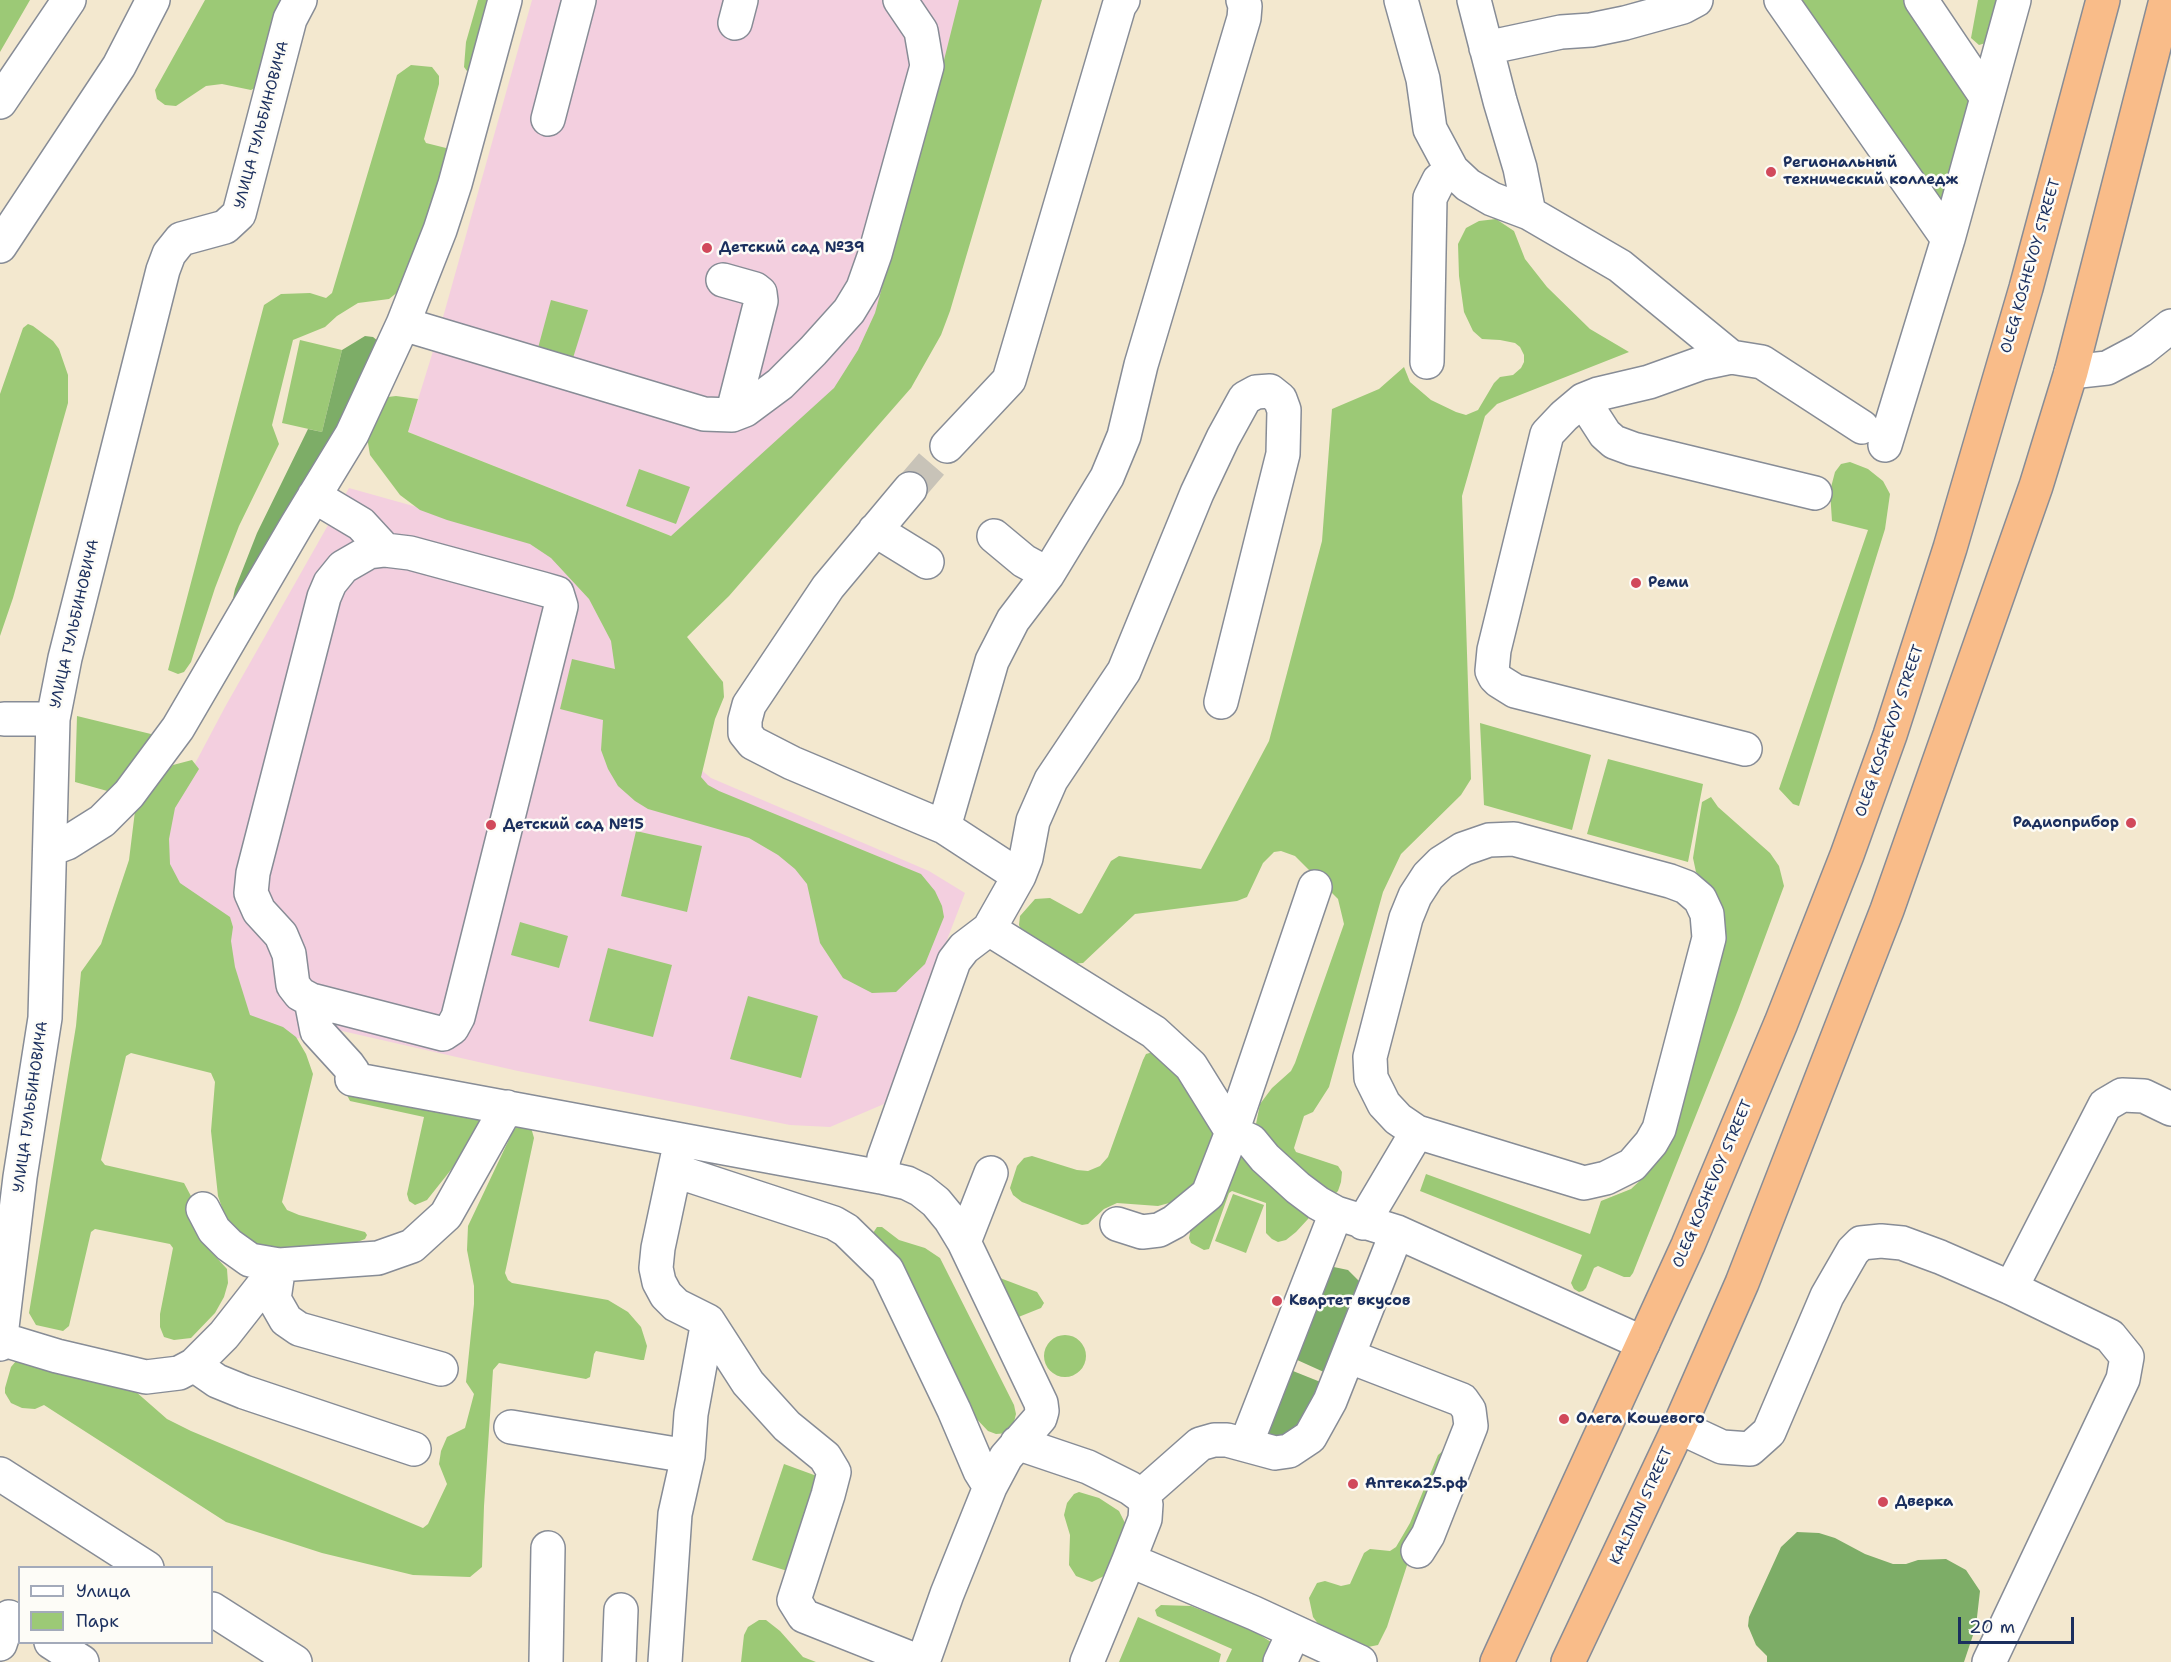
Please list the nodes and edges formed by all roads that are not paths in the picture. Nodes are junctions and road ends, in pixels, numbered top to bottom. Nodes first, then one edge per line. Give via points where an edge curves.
1 (69, 0) edge
2 (153, 0) edge
3 (300, 0) edge
4 (505, 0) edge
5 (579, 0) edge
6 (900, 0) edge
7 (1123, 0) edge
8 (1243, 0) edge
9 (1401, 0) edge
10 (1474, 0) edge
11 (1696, 0) edge
12 (1781, 0) edge
13 (1921, 0) edge
14 (2014, 0) edge
15 (2103, 0) edge
16 (2166, 0) edge
17 (1486, 48) junction
18 (1987, 98) junction
19 (0, 102) edge
20 (548, 119) dead end
21 (1452, 170) junction
22 (1529, 213) junction
23 (1948, 238) junction
24 (0, 246) edge
25 (723, 280) dead end
26 (403, 324) junction
27 (2171, 326) edge
28 (1731, 357) junction
29 (1427, 362) dead end
30 (2071, 372) junction
31 (1583, 400) junction
32 (732, 415) junction
33 (947, 446) tunnel mouth
34 (910, 489) tunnel mouth
35 (1815, 493) dead end
36 (314, 496) junction
37 (875, 530) junction
38 (994, 536) dead end
39 (385, 550) junction
40 (927, 562) dead end
41 (1048, 574) junction
42 (1221, 702) dead end
43 (4, 719) dead end
44 (53, 719) junction
45 (1745, 749) dead end
46 (944, 827) junction
47 (51, 849) junction
48 (1018, 876) junction
49 (1315, 887) dead end
50 (989, 929) junction
51 (311, 1000) junction
52 (507, 1107) junction
53 (2171, 1109) edge
54 (1232, 1132) junction
55 (1417, 1132) junction
56 (678, 1156) junction
57 (991, 1173) dead end
58 (881, 1176) junction
59 (203, 1209) dead end
60 (1350, 1218) junction
61 (1117, 1224) dead end
62 (1397, 1232) junction
63 (964, 1242) junction
64 (279, 1265) junction
65 (2012, 1288) junction
66 (708, 1320) junction
67 (1, 1341) edge
68 (1643, 1343) junction
69 (1348, 1356) junction
70 (195, 1365) junction
71 (441, 1369) dead end
72 (511, 1427) dead end
73 (1679, 1427) junction
74 (1017, 1443) junction
75 (1245, 1444) junction
76 (414, 1449) dead end
77 (688, 1456) junction
78 (0, 1474) edge
79 (990, 1487) junction
80 (1141, 1496) junction
81 (548, 1548) dead end
82 (1418, 1551) dead end
83 (1129, 1560) junction
84 (144, 1566) edge
85 (213, 1610) edge
86 (621, 1610) dead end
87 (1294, 1632) junction
88 (54, 1644) edge
89 (82, 1662) edge
90 (295, 1662) edge
91 (546, 1662) edge
92 (620, 1662) edge
93 (665, 1662) edge
94 (922, 1662) edge
95 (1087, 1662) edge
96 (1281, 1662) edge
97 (1360, 1662) edge
98 (1497, 1662) edge
99 (1568, 1662) edge
100 (1989, 1662) edge

1 - 19 street
2 - 24 street via 119,66
3 - 44 street, УЛИЦА ГУЛЬБИНОВИЧА via 290,19 239,214 225,227 181,239 163,270
4 - 26 street via 455,183
5 - 20 street
6 - 32 street via 921,31 927,66 864,288 849,310 780,384
7 - 33 street via 1010,380
8 - 41 street via 1244,18 1141,365 1124,436 1107,477
9 - 21 street via 1423,80 1431,129
10 - 17 street
11 - 17 street via 1683,8 1625,23
12 - 23 street
13 - 18 street
14 - 18 street
15 - 68 highway, OLEG KOSHEVOY STREET via 2019,311 1890,735 1782,1023
16 - 30 highway
17 - 22 street
18 - 23 street
21 - 22 street via 1492,199
21 - 29 street via 1438,180 1430,198
22 - 28 street via 1620,266
23 - 28 street via 1874,436 1762,362
25 - 32 street via 755,289 761,301
26 - 32 street via 704,414
26 - 36 street via 352,434
27 - 30 street via 2141,350 2107,368
28 - 31 street
30 - 73 highway, KALININ STREET via 2036,486 1887,910 1742,1283
31 - 35 street via 1614,442
31 - 45 street via 1547,434 1496,639 1492,671 1515,691
34 - 37 street
36 - 39 street via 361,524
36 - 47 street via 178,728 129,794 102,821
37 - 40 street
37 - 46 street via 828,586 749,705 746,733 753,743 792,763
38 - 41 street via 1024,561
39 - 51 street via 369,552 343,567 324,597 253,873 251,893 290,954 293,984
39 - 51 street via 410,553 557,593 561,606 458,1017 452,1028 443,1034
41 - 46 street via 1013,620 992,661
42 - 48 street via 1283,454 1284,410 1280,399 1270,391 1256,392 1245,399 1223,438 1124,672 1051,780 1033,821
43 - 44 street
44 - 47 street, УЛИЦА ГУЛЬБИНОВИЧА
46 - 48 street
47 - 67 street, УЛИЦА ГУЛЬБИНОВИЧА via 45,1018 20,1177
48 - 50 street
49 - 54 street
50 - 54 street via 1154,1032 1191,1066
50 - 58 street via 954,961
51 - 52 street via 316,1030 348,1065 352,1079
52 - 56 street
52 - 64 street via 446,1215 412,1246 378,1258
53 - 65 street via 2144,1096 2122,1095 2105,1105
54 - 60 street via 1251,1141 1298,1188
54 - 61 street via 1208,1194 1191,1209 1159,1230 1142,1232
55 - 55 street via 1384,1104 1371,1078 1370,1057 1406,918 1415,896 1441,863 1488,840 1514,839 1670,881 1686,887 1700,899 1707,914 1709,938 1659,1129 1632,1165 1606,1178 1584,1183
55 - 60 street
56 - 58 street
56 - 66 street via 656,1268 666,1295 676,1305
56 - 79 street via 834,1223 887,1270
57 - 63 street
58 - 63 street via 921,1190 943,1211
59 - 64 street via 214,1230 229,1245 250,1260
60 - 62 street
60 - 75 street
62 - 68 street
62 - 69 street
63 - 74 street via 1041,1403 1040,1418
64 - 70 street
64 - 71 street via 274,1299 286,1320 299,1329
65 - 73 street via 1902,1243 1861,1243 1827,1296 1769,1432 1750,1449 1722,1447
65 - 100 street via 2110,1336 2127,1357 2123,1379
66 - 77 street via 691,1414
66 - 94 street via 748,1383 787,1425 825,1457 834,1472 794,1600 797,1608 804,1616
67 - 70 street via 152,1377 179,1373
68 - 98 highway, OLEG KOSHEVOY STREET
69 - 75 street via 1310,1437 1289,1451 1275,1453
69 - 82 street via 1462,1400 1469,1410 1471,1426
70 - 76 street via 244,1392
72 - 77 street
73 - 99 highway, KALININ STREET
74 - 79 street
74 - 80 street via 1088,1467
75 - 80 street via 1214,1440 1200,1444
77 - 93 street via 675,1514
78 - 84 street
79 - 94 street
80 - 83 street via 1146,1504 1145,1519
81 - 91 street
83 - 87 street
83 - 95 street
85 - 90 street
86 - 92 street
87 - 96 street
87 - 97 street
88 - 89 street

